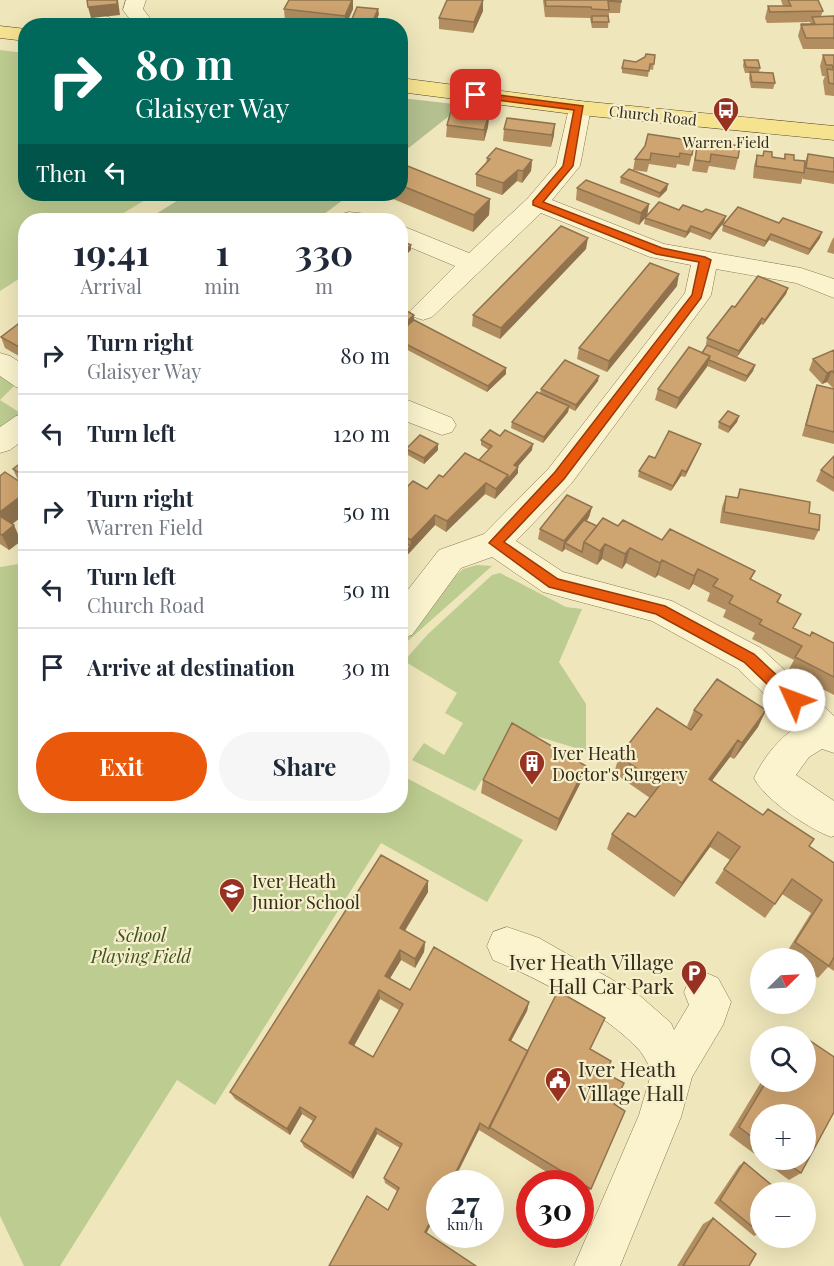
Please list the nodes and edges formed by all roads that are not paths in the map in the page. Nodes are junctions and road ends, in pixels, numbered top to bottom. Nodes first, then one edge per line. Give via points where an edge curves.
1 (136, 0) edge
2 (140, 18) edge
3 (0, 32) edge
4 (18, 34) edge
5 (408, 86) edge
6 (580, 108) junction
7 (834, 134) edge
8 (537, 203) junction
9 (408, 236) edge
10 (705, 260) junction
11 (472, 264) junction
12 (834, 289) edge
13 (423, 311) dead end
14 (0, 363) edge
15 (18, 375) edge
16 (408, 410) edge
17 (442, 425) dead end
18 (18, 428) edge
19 (0, 441) edge
20 (495, 543) junction
21 (408, 614) edge
22 (829, 733) edge
23 (831, 820) dead end
24 (507, 946) dead end
25 (704, 992) dead end
26 (673, 1069) junction
27 (597, 1266) edge

1 - 2 street via 133,10
3 - 4 main road
5 - 6 main road, Church Road
6 - 7 main road, Church Road
6 - 8 street via 568,166
8 - 10 street via 659,251
8 - 11 street
9 - 11 street
10 - 12 street via 801,276
10 - 20 street via 698,295 560,476
11 - 13 street
14 - 15 street
16 - 17 street
18 - 19 street
20 - 21 street via 450,559
20 - 22 street via 554,583 660,609 749,658
22 - 23 street via 797,746 772,778
24 - 26 street via 525,952 625,1009 656,1038
25 - 26 street via 711,1002 709,1011
26 - 27 street via 660,1117

